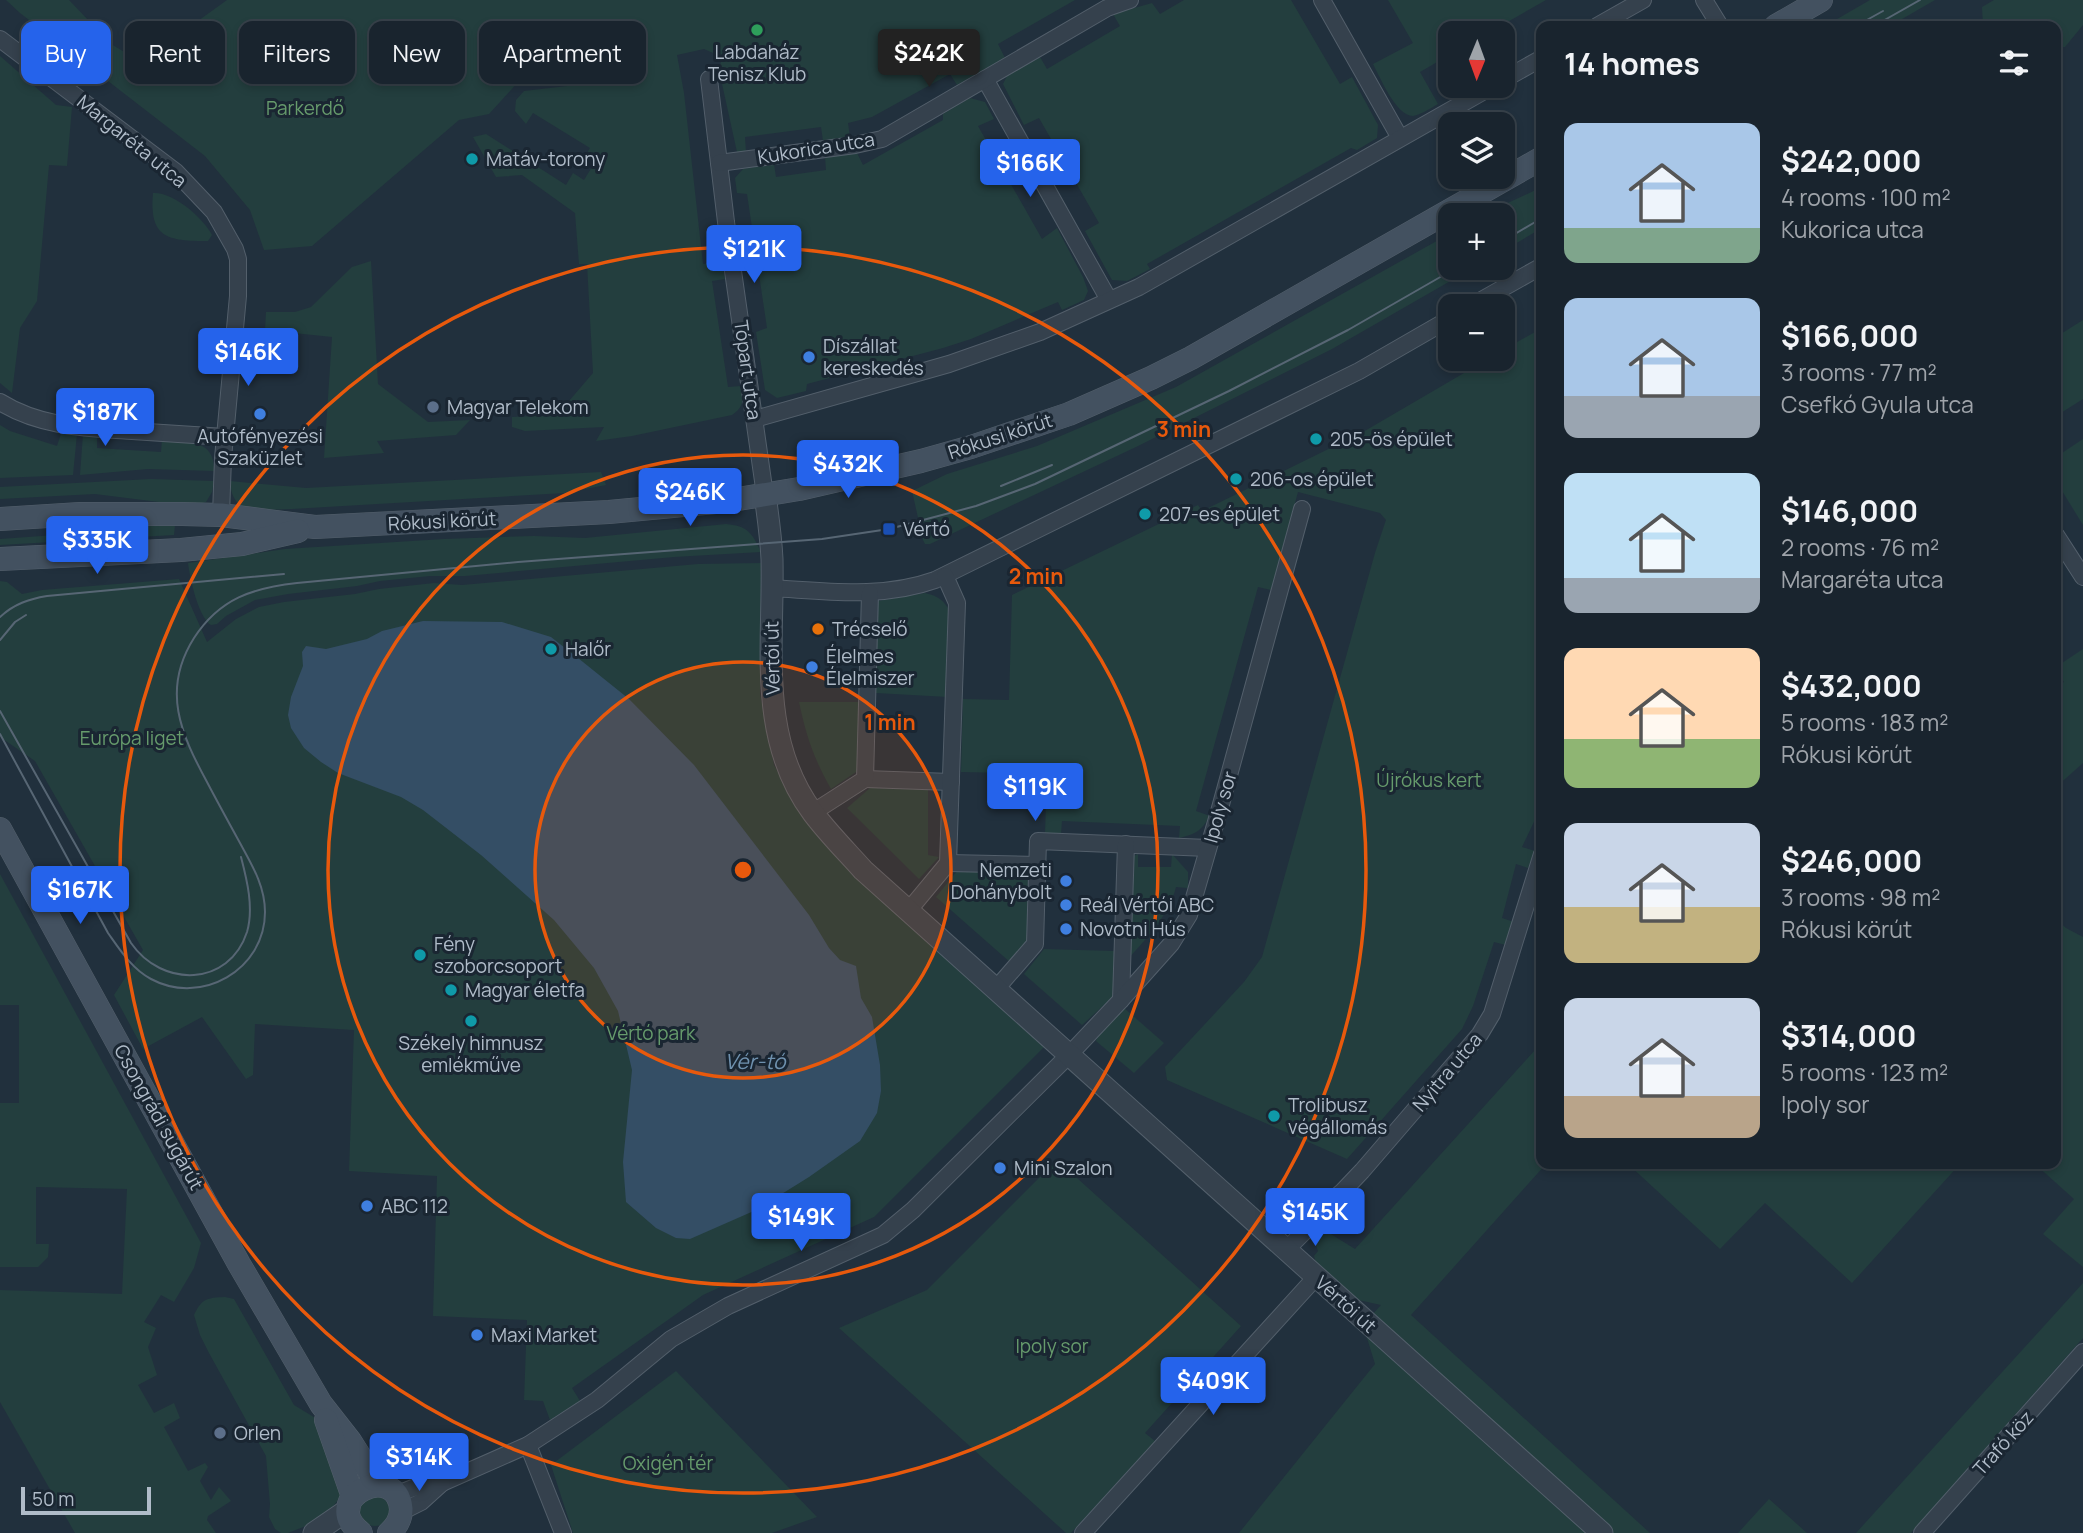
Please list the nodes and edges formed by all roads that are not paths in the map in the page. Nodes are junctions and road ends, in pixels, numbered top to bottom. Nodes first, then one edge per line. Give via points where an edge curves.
1 (1130, 0) edge
2 (1322, 0) edge
3 (1643, 0) edge
4 (1704, 0) edge
5 (1821, 0) edge
6 (1606, 21) edge
7 (1717, 21) edge
8 (1785, 21) edge
9 (0, 39) edge
10 (1536, 61) edge
11 (1516, 73) edge
12 (709, 79) dead end
13 (985, 79) junction
14 (1472, 98) edge
15 (1400, 138) junction
16 (1536, 161) edge
17 (719, 163) junction
18 (1536, 269) edge
19 (1492, 294) edge
20 (1109, 300) junction
21 (1438, 325) edge
22 (0, 402) edge
23 (755, 419) junction
24 (225, 437) junction
25 (765, 495) junction
26 (1301, 509) dead end
27 (221, 515) junction
28 (0, 519) edge
29 (315, 527) junction
30 (2061, 543) edge
31 (242, 544) junction
32 (191, 549) junction
33 (0, 559) edge
34 (945, 576) junction
35 (2083, 577) edge
36 (771, 588) junction
37 (870, 593) junction
38 (865, 779) junction
39 (951, 782) junction
40 (812, 813) junction
41 (0, 829) edge
42 (1125, 844) junction
43 (1208, 848) junction
44 (948, 863) junction
45 (1037, 865) junction
46 (1536, 873) edge
47 (909, 911) junction
48 (996, 989) junction
49 (1121, 1000) junction
50 (1069, 1055) junction
51 (1286, 1250) junction
52 (1315, 1277) junction
53 (2083, 1352) edge
54 (321, 1404) junction
55 (528, 1445) junction
56 (351, 1503) junction
57 (393, 1514) edge
58 (314, 1533) edge
59 (361, 1533) edge
60 (564, 1533) edge
61 (1083, 1533) edge
62 (1602, 1533) edge
63 (1922, 1533) edge

1 - 13 street, Kukorica utca via 1107,8
2 - 15 street
3 - 6 street
4 - 7 street
5 - 8 main road
9 - 24 street, Margaréta utca via 176,172 214,212 235,249 238,296
10 - 11 street
12 - 17 street, Tópart utca
13 - 17 street, Kukorica utca via 882,139
13 - 20 street
14 - 15 street
15 - 20 street
16 - 25 main road, Rókusi körút via 1191,358 1111,396 971,447
17 - 23 street, Tópart utca
18 - 19 street
20 - 23 street via 1040,332 949,364
21 - 34 street via 1359,371
22 - 24 street via 48,423
23 - 25 street, Tópart utca
24 - 27 street, Margaréta utca
25 - 29 main road, Rókusi körút via 648,510
25 - 36 street, Vértói út
26 - 43 street, Ipoly sor
27 - 28 main road, Rókusi körút
27 - 29 main road, Rókusi körút
27 - 31 main road via 224,527
27 - 32 main road via 211,536
29 - 31 main road, Rókusi körút
30 - 35 street
31 - 32 main road, Rókusi körút
32 - 33 main road, Rókusi körút
34 - 37 street via 912,588
34 - 39 street via 957,603
36 - 37 street
36 - 40 street, Vértói út via 770,683 775,720 783,755
37 - 38 street
38 - 39 street
38 - 40 street
39 - 44 street
40 - 47 street, Vértói út via 863,870
41 - 54 main road, Csongrádi sugárút
42 - 43 street
42 - 45 street via 1038,841
42 - 49 street
43 - 49 street, Ipoly sor via 1189,915 1171,944
44 - 45 street
44 - 47 street
45 - 48 street via 1035,944
46 - 51 street, Nyitra utca via 1492,1014 1480,1034 1362,1171
47 - 48 street, Vértói út
48 - 50 street, Vértói út
49 - 50 street, Ipoly sor
50 - 51 street, Vértói út
50 - 55 street, Ipoly sor via 883,1235 682,1332 597,1399
51 - 52 street, Vértói út
52 - 61 street
52 - 62 street, Vértói út
53 - 63 street, Trafó köz
54 - 56 main road, Csongrádi sugárút
54 - 57 main road, Csongrádi sugárút via 350,1441
55 - 57 street, Ipoly sor via 442,1483 421,1502
55 - 60 street
56 - 57 main road via 363,1488
56 - 58 street
56 - 59 main road, Csongrádi sugárút via 352,1525

